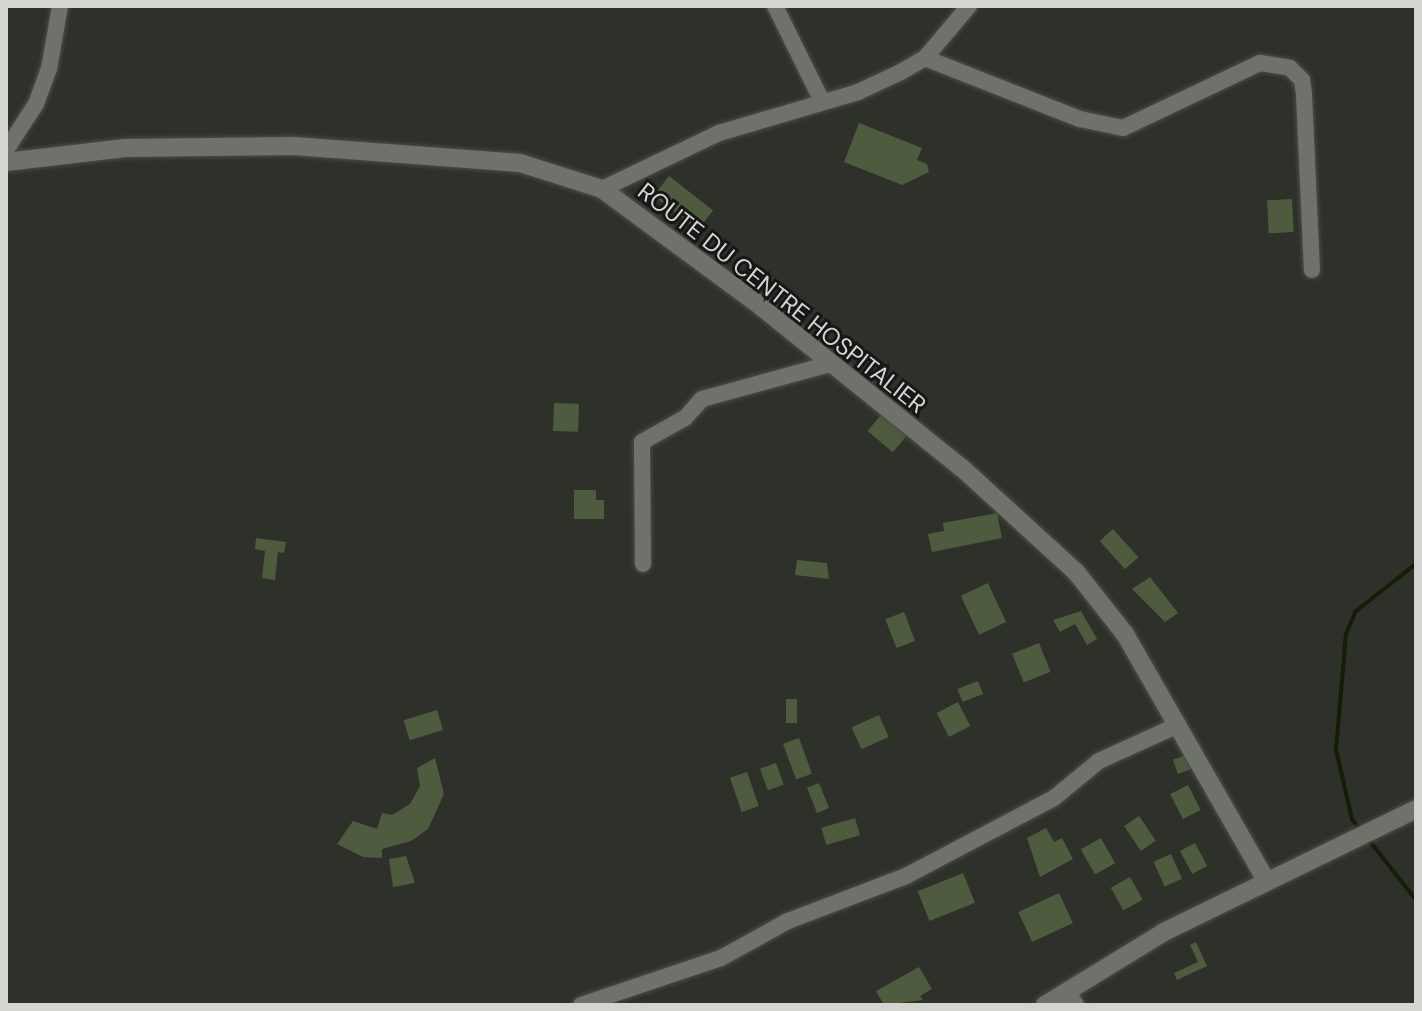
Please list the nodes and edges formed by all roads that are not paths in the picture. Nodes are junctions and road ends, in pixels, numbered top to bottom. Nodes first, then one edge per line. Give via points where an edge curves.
1 (60, 6) edge
2 (775, 6) edge
3 (969, 6) edge
4 (925, 58) junction
5 (822, 101) junction
6 (6, 150) edge
7 (6, 162) edge
8 (602, 189) junction
9 (1312, 270) dead end
10 (830, 364) junction
11 (643, 564) dead end
12 (1178, 725) junction
13 (1416, 809) edge
14 (1266, 880) junction
15 (1071, 998) edge
16 (581, 1005) edge
17 (1045, 1005) edge

1 - 6 street via 49,69 36,104
2 - 5 street
3 - 4 street
4 - 5 street via 858,92
4 - 9 street via 1115,128 1140,124 1260,63 1290,68 1302,80 1304,95
5 - 8 street via 696,142
7 - 8 street, ROUTE DU CENTRE HOSPITALIER via 125,148 294,146 520,163
8 - 10 street, ROUTE DU CENTRE HOSPITALIER
10 - 11 street via 702,399 685,418 642,442 638,475
10 - 12 street, ROUTE DU CENTRE HOSPITALIER via 962,468 1076,572 1125,634
12 - 14 street, ROUTE DU CENTRE HOSPITALIER
12 - 16 street via 1099,761 1054,798 906,876 788,921 721,958
13 - 14 street
14 - 15 street
15 - 17 street

